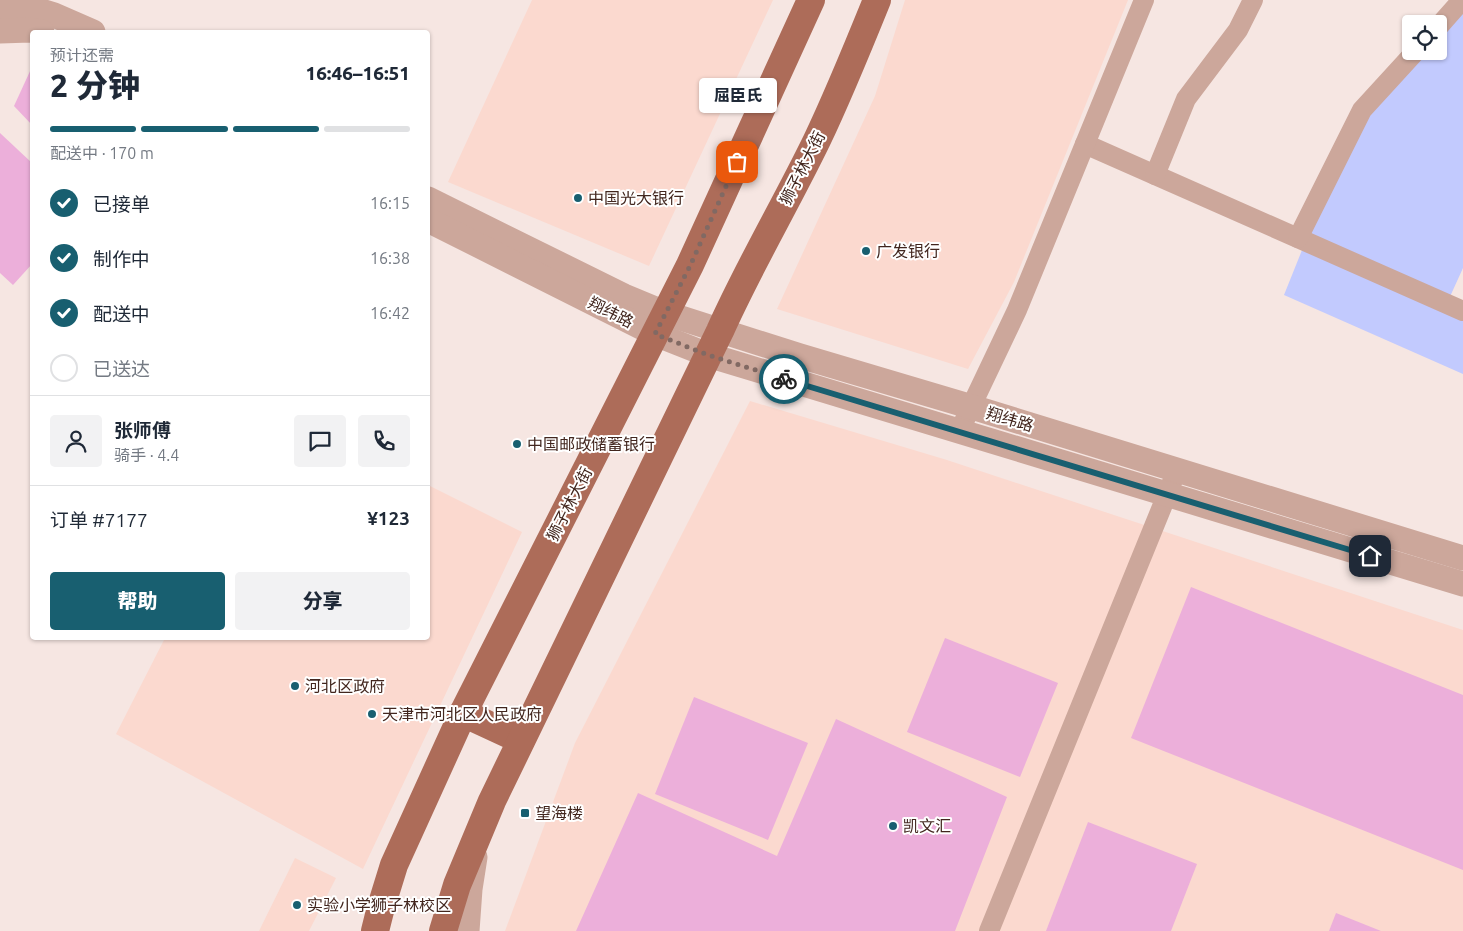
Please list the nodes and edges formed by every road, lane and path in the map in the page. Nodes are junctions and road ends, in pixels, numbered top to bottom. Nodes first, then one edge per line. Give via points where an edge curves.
1 (811, 0) edge
2 (877, 0) edge
3 (1144, 0) edge
4 (1253, 0) edge
5 (1462, 0) edge
6 (34, 4) edge
7 (0, 10) edge
8 (1447, 17) edge
9 (30, 30) edge
10 (88, 30) edge
11 (0, 31) edge
12 (1408, 60) edge
13 (1085, 144) junction
14 (1155, 175) junction
15 (430, 200) edge
16 (430, 221) edge
17 (1298, 238) junction
18 (1463, 311) edge
19 (660, 324) junction
20 (720, 331) junction
21 (708, 355) junction
22 (972, 407) junction
23 (959, 432) junction
24 (1177, 470) junction
25 (1166, 495) junction
26 (1463, 558) edge
27 (1463, 584) edge
28 (463, 713) junction
29 (521, 740) junction
30 (481, 825) junction
31 (375, 931) edge
32 (443, 931) edge
33 (467, 931) edge
34 (989, 931) edge

1 - 19 main road, 狮子林大街 via 690,266
2 - 20 main road, 狮子林大街 via 816,141
3 - 13 street
4 - 14 street via 1238,30 1186,99
5 - 8 street
6 - 7 street
6 - 10 street
9 - 11 street
12 - 17 street via 1362,110
13 - 14 street
13 - 22 street via 1017,310
14 - 17 street
15 - 19 street, 翔纬路 via 624,296
16 - 19 street, 翔纬路
17 - 18 street
19 - 20 street, 翔纬路
19 - 21 street, 翔纬路
19 - 28 main road, 狮子林大街
20 - 21 main road, 狮子林大街
20 - 22 street, 翔纬路
21 - 23 street, 翔纬路
21 - 29 main road, 狮子林大街
22 - 23 street
22 - 24 street, 翔纬路
23 - 25 street, 翔纬路
24 - 25 street
24 - 26 street, 翔纬路
25 - 27 street, 翔纬路
25 - 34 street
28 - 29 main road
28 - 31 main road, 狮子林大街 via 394,865
29 - 30 main road, 狮子林大街
30 - 32 main road, 狮子林大街
30 - 33 street via 470,889

